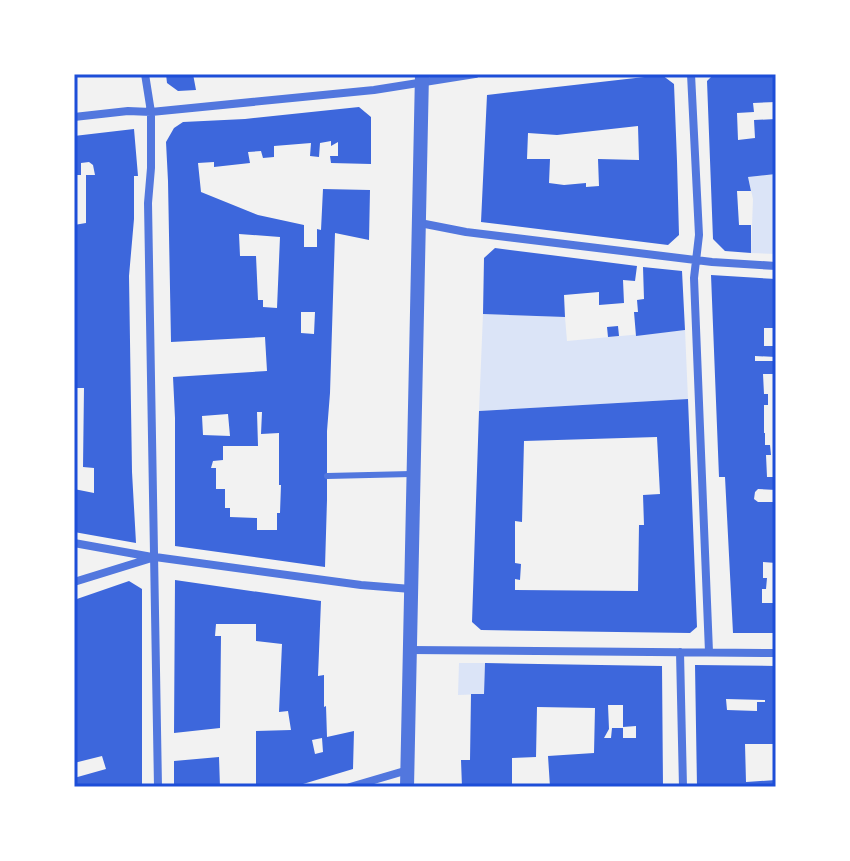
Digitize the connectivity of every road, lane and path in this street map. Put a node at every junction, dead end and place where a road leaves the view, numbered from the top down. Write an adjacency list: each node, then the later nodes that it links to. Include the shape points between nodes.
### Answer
1 (145, 74): 5 (street)
2 (475, 74): 4 (street)
3 (691, 74): 8 (street)
4 (422, 78): 5 (street, via 374,90); 7 (street)
5 (151, 112): 6 (street); 13 (street)
6 (74, 117)
7 (420, 223): 8 (street); 10 (street)
8 (696, 260): 9 (street); 18 (street)
9 (776, 266)
10 (414, 474): 11 (lane); 15 (street)
11 (327, 476)
12 (74, 543): 13 (street)
13 (155, 557): 14 (street); 15 (street); 21 (street)
14 (74, 582)
15 (411, 589): 16 (street)
16 (410, 650): 17 (street); 20 (street)
17 (680, 652): 18 (street); 24 (street)
18 (709, 652): 19 (street)
19 (776, 653)
20 (408, 770): 22 (street); 23 (street)
21 (158, 787)
22 (350, 787)
23 (407, 787)
24 (683, 787)

